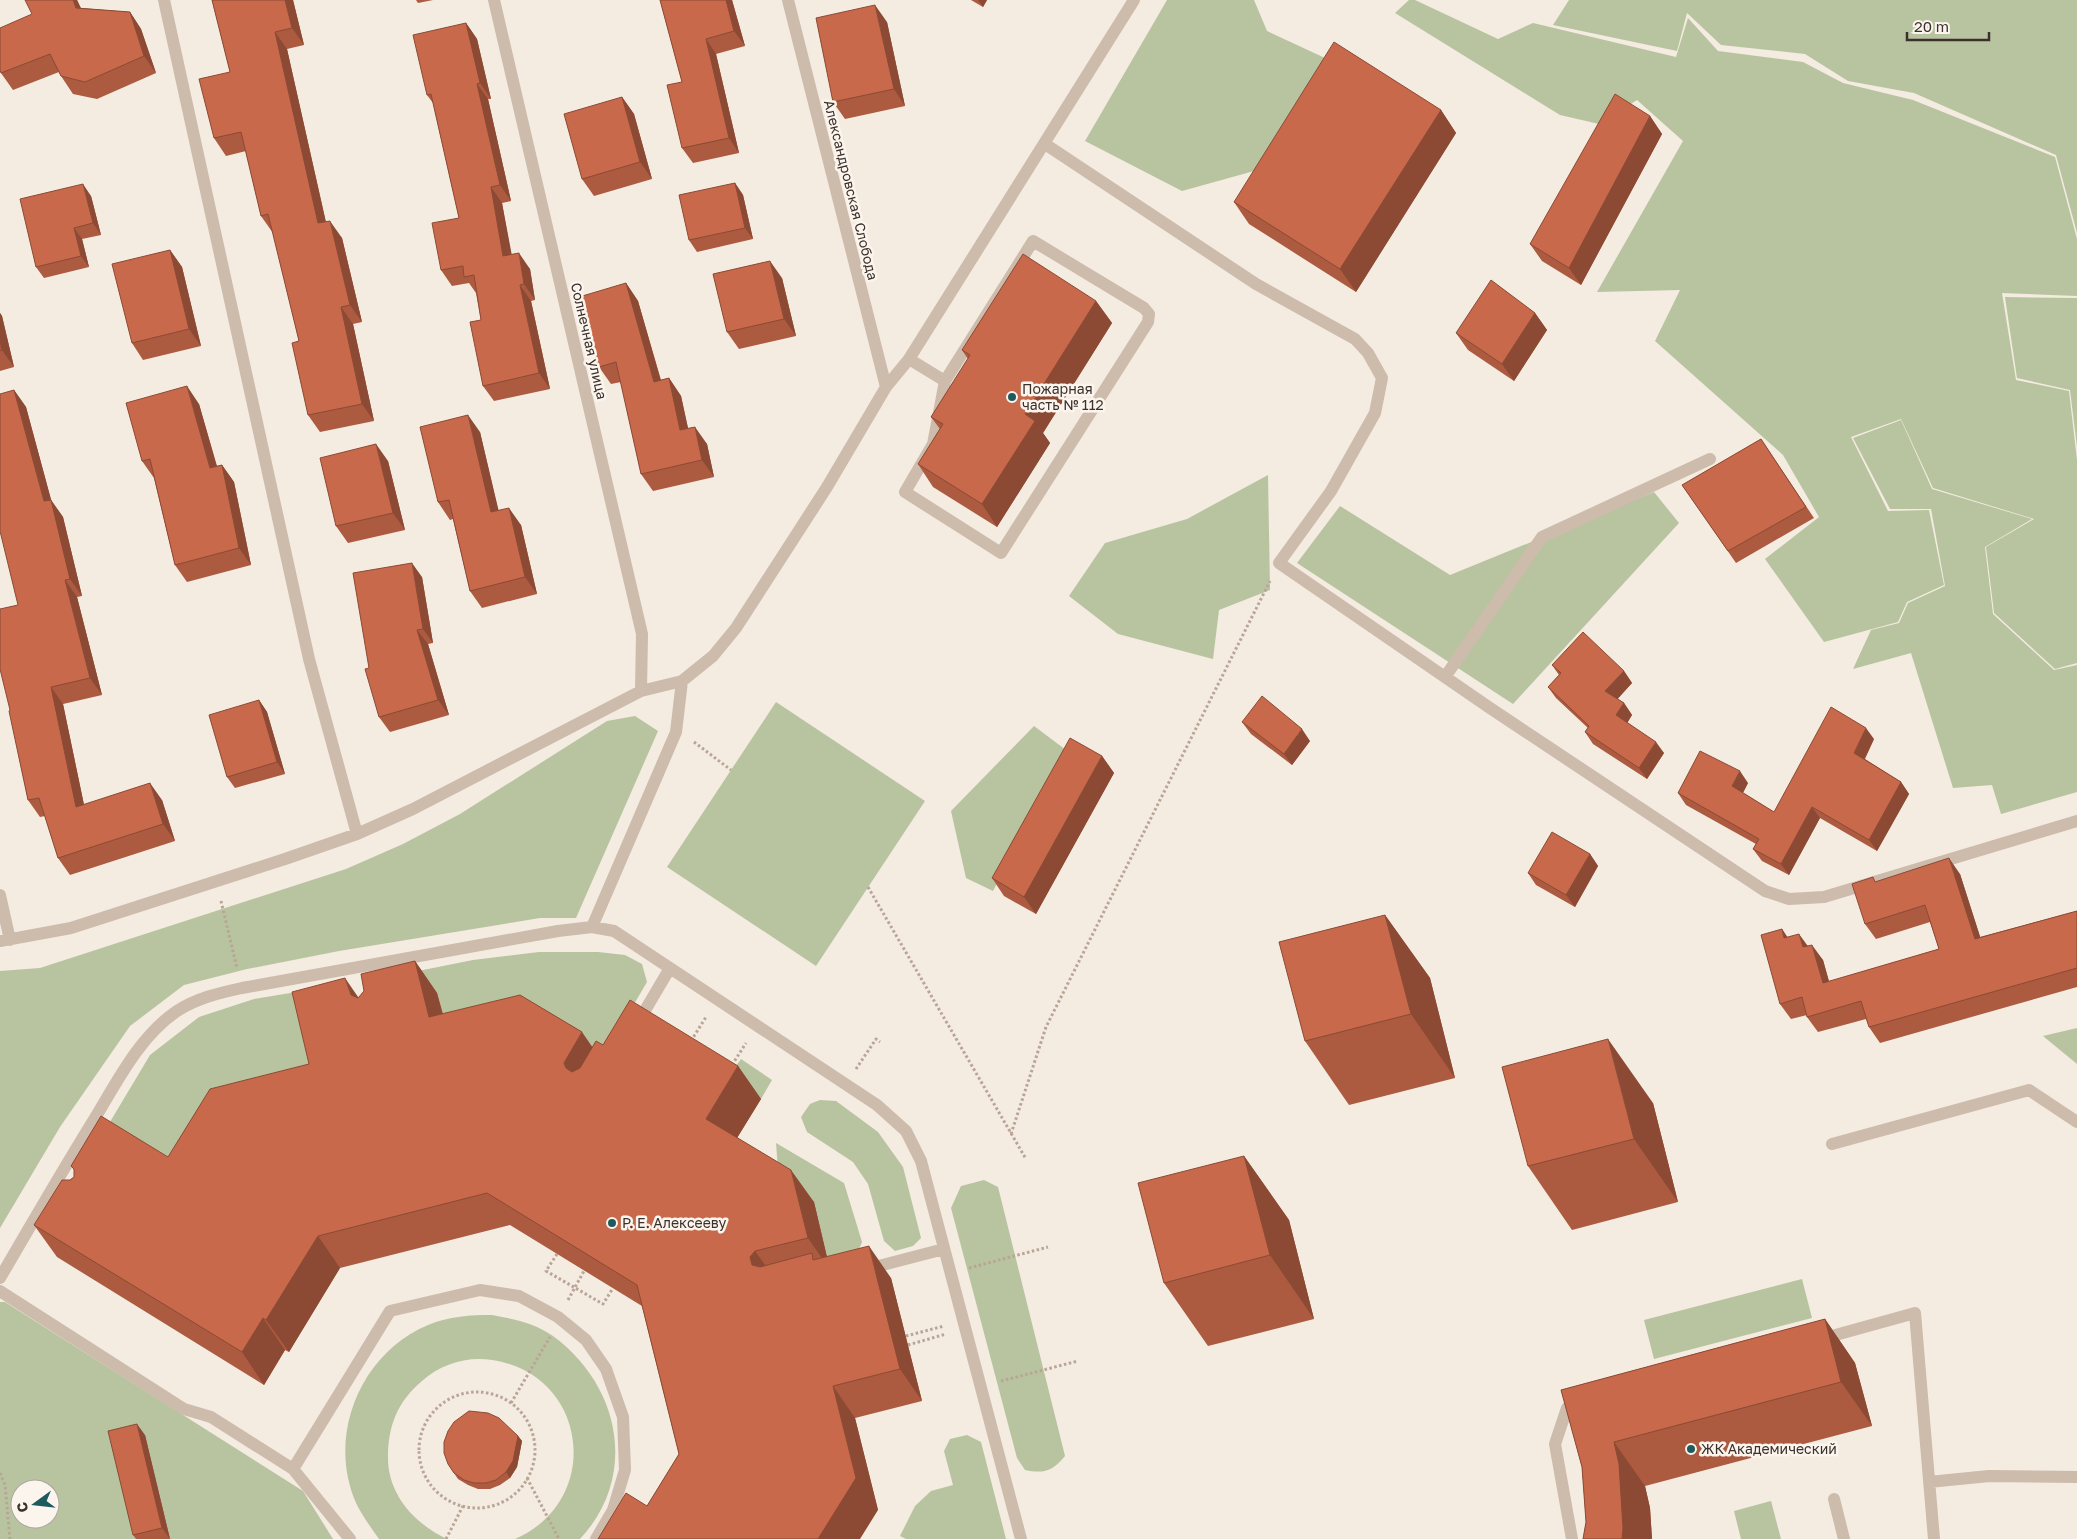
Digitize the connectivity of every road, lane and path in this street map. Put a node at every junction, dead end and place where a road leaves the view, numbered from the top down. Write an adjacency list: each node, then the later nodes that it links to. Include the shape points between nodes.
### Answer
1 (164, 0): 17 (street, via 309,660)
2 (494, 0): 13 (street, Солнечная улица, via 642,634)
3 (788, 0): 8 (street, Александровская Слобода)
4 (1134, 0): 5 (street)
5 (1045, 144): 6 (street); 10 (street, via 1256,284 1354,339 1368,353 1382,378 1376,413 1331,490)
6 (909, 359): 7 (street); 8 (street)
7 (945, 381): 7 (street, via 933,444 905,492 1002,553 1148,322 1148,314 1144,308 1033,241)
8 (886, 387): 12 (street, via 827,488 736,628 713,656)
9 (1710, 460): 11 (street, via 1542,537)
10 (1279, 563): 11 (street); 33 (path, via 1046,1027)
11 (1445, 677): 16 (street, via 1765,891 1789,899 1824,897)
12 (682, 680): 13 (street); 14 (street)
13 (641, 691): 17 (street, via 413,809)
14 (676, 732): 15 (path); 21 (street)
15 (731, 770)
16 (2077, 821)
17 (357, 834): 18 (street)
18 (215, 882): 22 (street, via 72,928); 24 (path)
19 (868, 887): 33 (path)
20 (0, 895): 22 (street)
21 (592, 927): 23 (street, via 614,931); 24 (street, via 558,931 364,971)
22 (5, 941)
23 (670, 968): 25 (street); 27 (street)
24 (242, 988): 36 (street, via 208,995 178,1010 152,1032)
25 (717, 999): 26 (street); 29 (path)
26 (757, 1026): 30 (path); 31 (street)
27 (629, 1038)
28 (880, 1042): 31 (path, via 876,1039)
29 (689, 1044)
30 (729, 1069)
31 (846, 1084): 39 (street, via 877,1105 906,1131 921,1161)
32 (2077, 1122): 34 (street, via 2029,1090)
33 (1010, 1134): 35 (path)
34 (1832, 1144)
35 (1026, 1159)
36 (55, 1184): 37 (street); 44 (street)
37 (68, 1192)
38 (1048, 1247): 43 (path)
39 (944, 1249): 42 (street); 43 (street)
40 (557, 1254): 45 (path, via 546,1271)
41 (584, 1271): 45 (path)
42 (856, 1271)
43 (951, 1272): 49 (street)
44 (0, 1278)
45 (575, 1287): 46 (path, via 603,1304); 48 (path)
46 (613, 1288)
47 (0, 1291): 57 (street, via 184,1409 211,1417)
48 (558, 1317): 56 (path, via 552,1335); 57 (street, via 519,1296 480,1290 390,1311); 68 (street, via 586,1340 606,1369 623,1417 625,1470 613,1510)
49 (964, 1324): 50 (path); 52 (path); 54 (street)
50 (906, 1336)
51 (1812, 1341): 61 (street, via 1915,1313)
52 (908, 1345)
53 (1078, 1361): 54 (path)
54 (981, 1386): 69 (street)
55 (1596, 1400): 70 (street, via 1567,1408 1555,1444)
56 (511, 1403): 60 (path, via 527,1420 533,1434 535,1449); 63 (path, via 491,1393 461,1394 435,1409 426,1422 418,1451 424,1473 436,1492)
57 (293, 1469): 65 (street)
58 (0, 1473): 64 (path, via 5,1485)
59 (2077, 1477): 61 (street, via 1989,1476)
60 (528, 1478): 63 (path, via 507,1500 493,1506); 67 (path)
61 (1929, 1482): 72 (street)
62 (1834, 1499): 71 (street)
63 (463, 1506): 66 (path)
64 (10, 1539)
65 (350, 1539)
66 (446, 1539)
67 (559, 1539)
68 (596, 1539)
69 (1021, 1539)
70 (1572, 1539)
71 (1844, 1539)
72 (1934, 1539)

